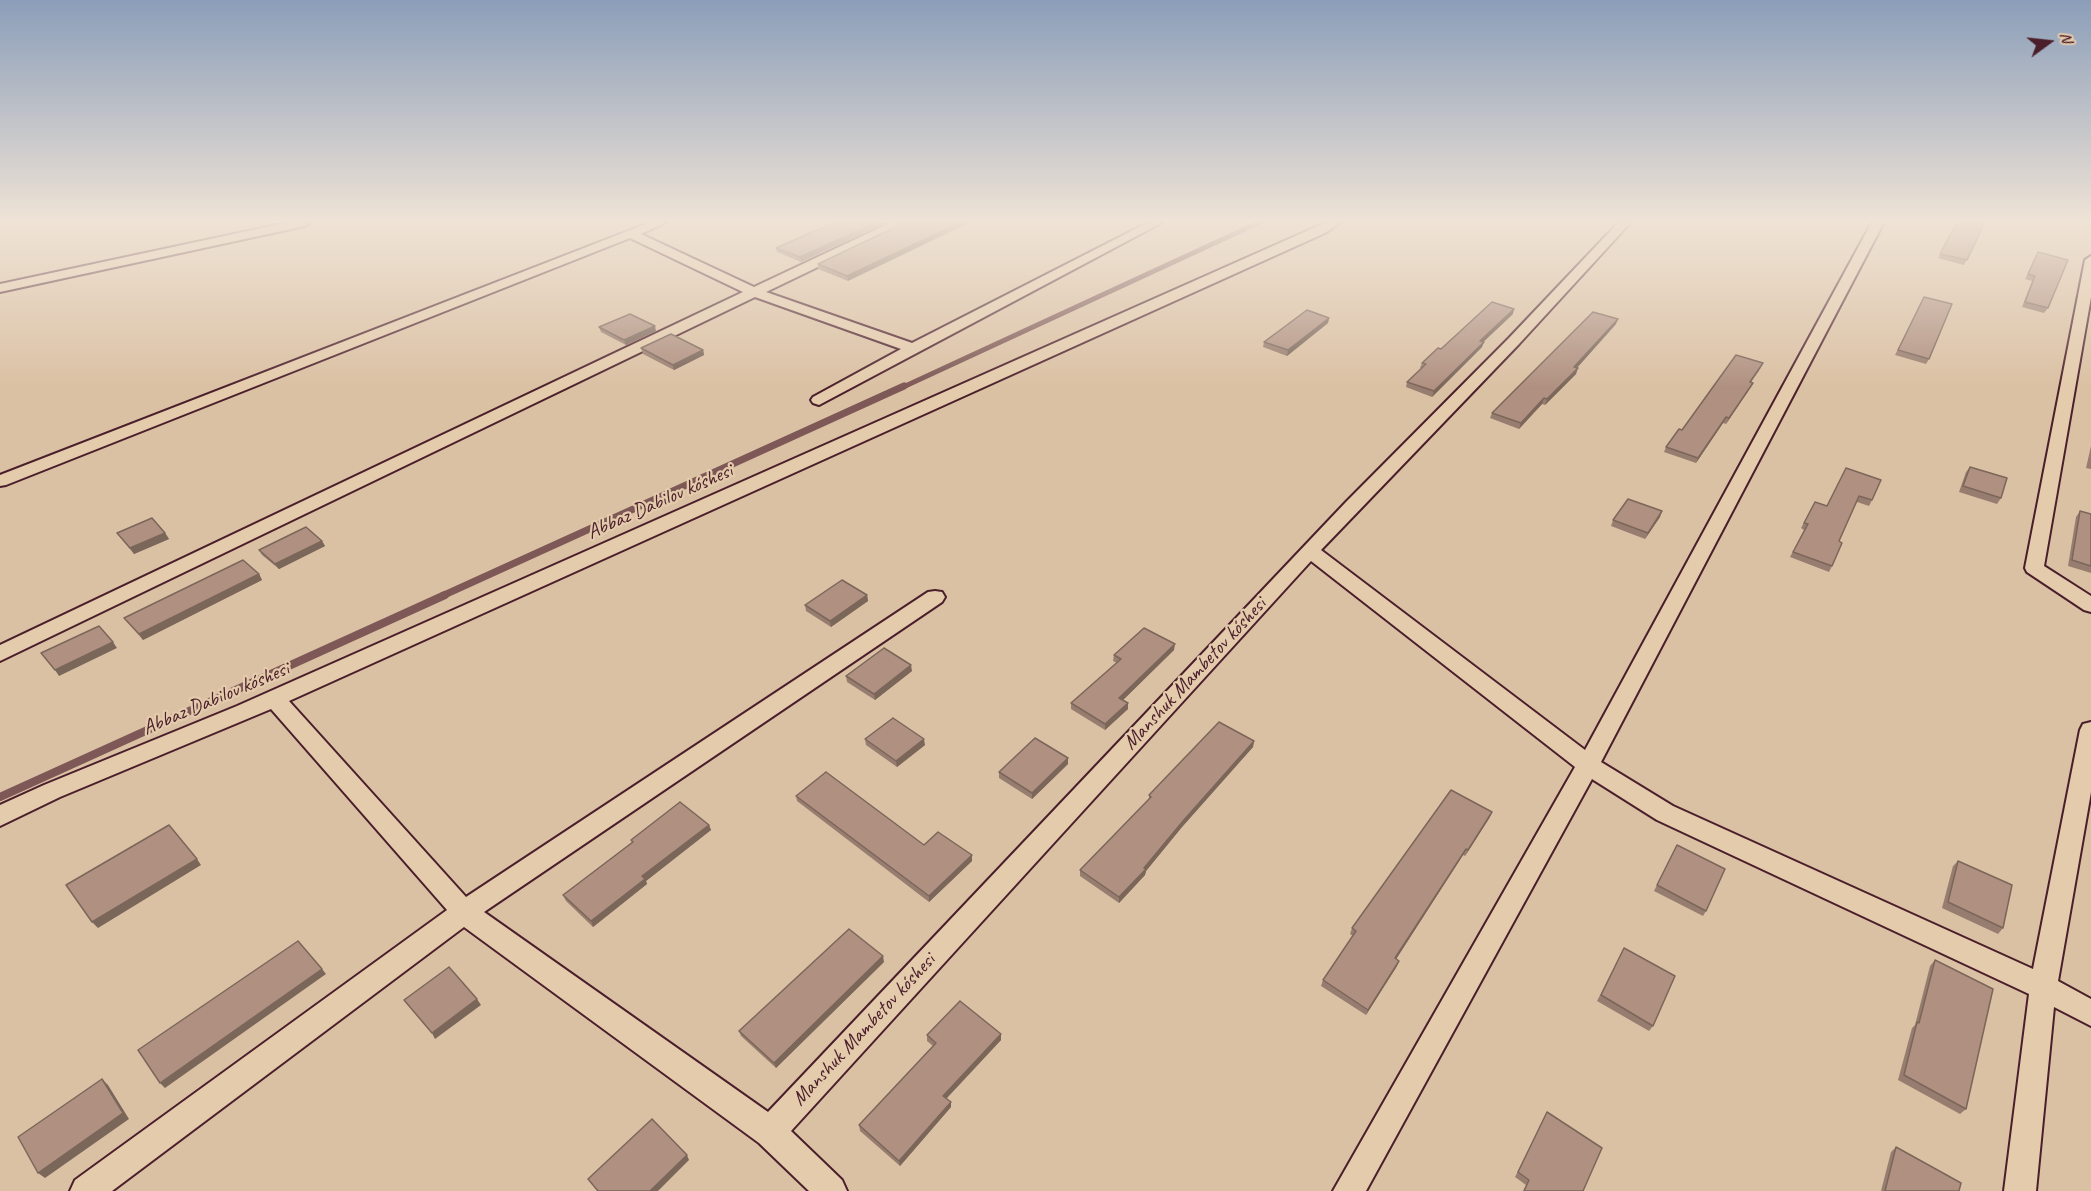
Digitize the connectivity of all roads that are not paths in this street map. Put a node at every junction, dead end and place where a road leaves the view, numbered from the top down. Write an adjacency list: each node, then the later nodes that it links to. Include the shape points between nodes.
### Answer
1 (48, 278): 10 (street)
2 (520, 278): 14 (street)
3 (723, 278): 11 (street)
4 (784, 278): 11 (street)
5 (1049, 278): 12 (street)
6 (1215, 278): 19 (street, Abbaz Dabilov kóshesi)
7 (1573, 278): 15 (street, Manshuk Mambetov kóshesi)
8 (1848, 278): 21 (street)
9 (2088, 278): 17 (street, via 2034,568)
10 (0, 288)
11 (754, 292): 12 (street); 18 (street)
12 (913, 348): 13 (street)
13 (819, 400)
14 (0, 481)
15 (1310, 550): 21 (street); 26 (street, Manshuk Mambetov kóshesi)
16 (935, 597): 23 (street)
17 (2091, 604)
18 (0, 654)
19 (274, 699): 22 (street, Abbaz Dabilov kóshesi); 23 (street)
20 (2091, 730): 24 (street)
21 (1588, 765): 24 (street, via 1665,813); 29 (street)
22 (0, 816)
23 (464, 912): 26 (street); 27 (street)
24 (2043, 987): 25 (street); 30 (street)
25 (2091, 1013)
26 (770, 1132): 28 (street)
27 (86, 1191)
28 (831, 1191)
29 (1349, 1191)
30 (2020, 1191)

